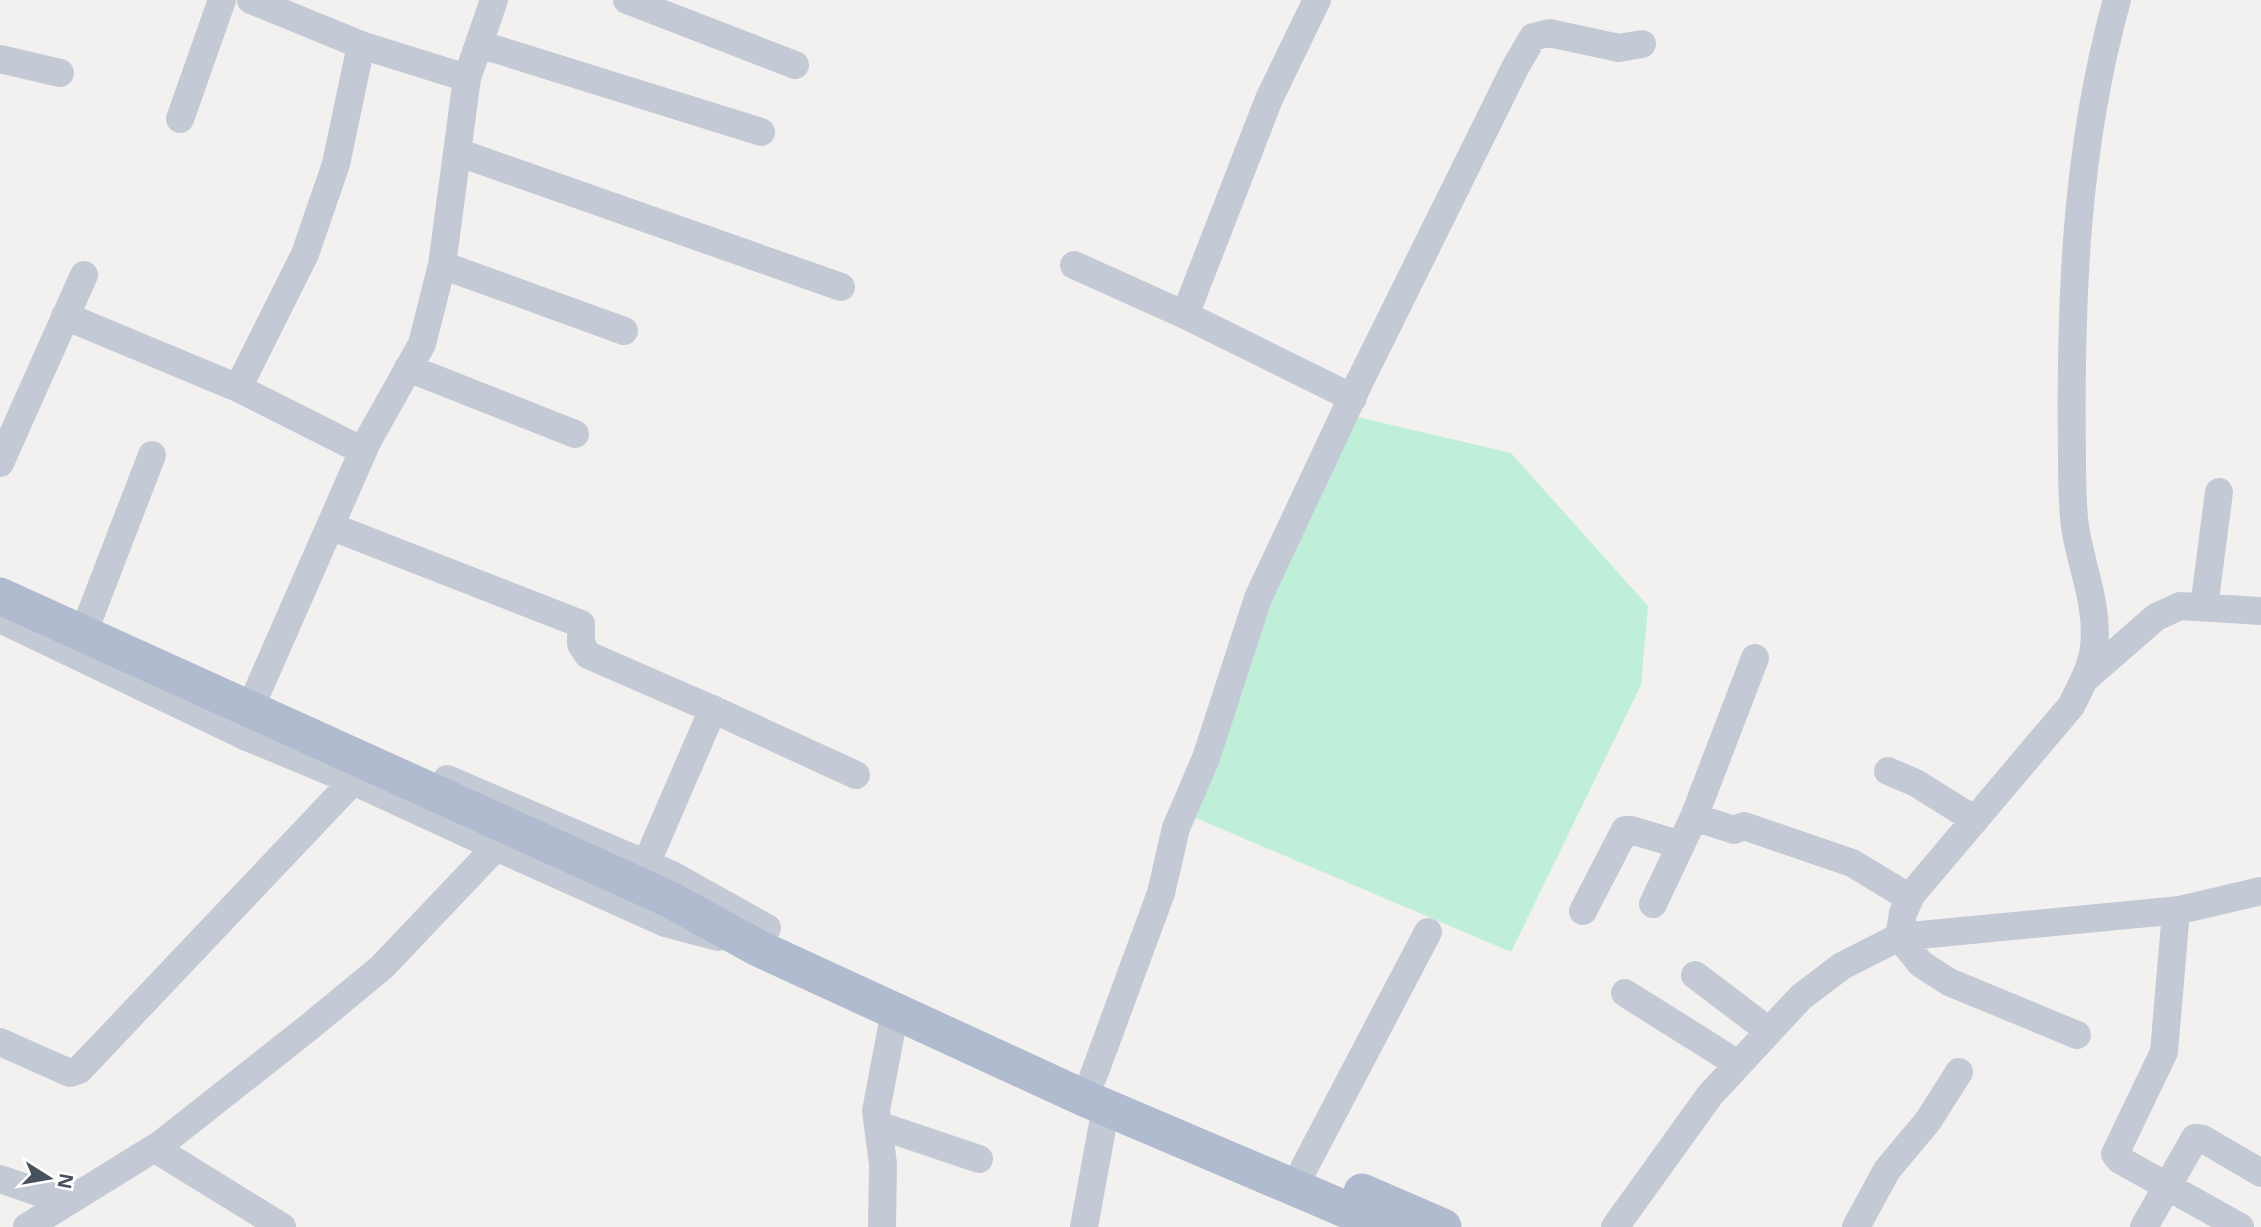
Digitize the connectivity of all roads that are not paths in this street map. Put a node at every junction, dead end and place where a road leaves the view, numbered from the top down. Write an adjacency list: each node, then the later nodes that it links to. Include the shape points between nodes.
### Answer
1 (222, 0): 14 (street)
2 (251, 0): 9 (street)
3 (494, 0): 7 (street)
4 (626, 0): 11 (street)
5 (1317, 0): 22 (street, via 1269,99)
6 (2117, 0): 40 (street, via 2081,180 2074,270 2075,526 2094,612 2094,647)
7 (479, 44): 13 (street); 15 (street)
8 (1642, 44): 26 (street, via 1619,48 1549,33 1533,37)
9 (361, 45): 13 (street); 25 (street, via 336,164 305,254)
10 (0, 59): 12 (street)
11 (795, 65)
12 (60, 73)
13 (467, 78): 16 (street)
14 (180, 119)
15 (761, 132)
16 (457, 152): 17 (street); 20 (street)
17 (442, 265): 23 (street); 24 (street, via 422,344)
18 (1074, 265): 22 (street)
19 (84, 275): 21 (street)
20 (841, 287)
21 (65, 316): 25 (street); 30 (street)
22 (1185, 316): 26 (street)
23 (624, 331)
24 (408, 368): 27 (street); 28 (street)
25 (238, 388): 28 (street)
26 (1353, 398): 67 (street, via 1258,598 1206,758 1176,828 1161,893)
27 (575, 434)
28 (363, 451): 32 (street)
29 (152, 455): 38 (street)
30 (0, 463)
31 (2219, 492): 35 (street)
32 (330, 526): 41 (street); 42 (street, via 581,624 581,644 588,656)
33 (0, 581): 38 (street)
34 (0, 596): 58 (main road)
35 (2204, 607): 36 (street); 40 (street, via 2180,606 2156,617)
36 (2261, 611)
37 (0, 619): 45 (street)
38 (88, 621): 41 (street)
39 (1755, 658): 46 (street)
40 (2085, 679): 47 (street, via 2071,706)
41 (255, 697): 50 (street)
42 (713, 709): 44 (street); 50 (street)
43 (1888, 771): 47 (street)
44 (856, 775)
45 (352, 782): 49 (street); 64 (street, via 79,1070 70,1073)
46 (1694, 817): 48 (street); 52 (street, via 1734,830 1744,826 1852,863)
47 (1975, 820): 52 (street)
48 (1681, 845): 53 (street); 54 (street, via 1625,830)
49 (496, 847): 58 (street, via 665,922); 69 (street, via 382,967)
50 (646, 864): 58 (street, via 672,875)
51 (2261, 891): 55 (street)
52 (1910, 898): 57 (street)
53 (1653, 904)
54 (1583, 911)
55 (2176, 911): 57 (street); 74 (street, via 2164,1052 2115,1154)
56 (1428, 932): 71 (street)
57 (1899, 937): 62 (street, via 1842,966 1801,997); 63 (street, via 1921,964 1949,982)
58 (763, 938): 61 (main road); 67 (main road)
59 (1695, 975): 62 (street)
60 (1625, 992): 65 (street)
61 (895, 1011): 67 (main road); 68 (street, via 876,1111)
62 (1769, 1031): 65 (street)
63 (2077, 1035)
64 (0, 1042)
65 (1738, 1064): 83 (street, via 1710,1095)
66 (1959, 1072): 84 (street, via 1928,1121 1887,1170)
67 (1100, 1092): 71 (main road); 80 (street); 81 (main road)
68 (878, 1125): 70 (street); 79 (street)
69 (154, 1148): 75 (street); 76 (street)
70 (979, 1159)
71 (1304, 1168): 82 (main road)
72 (2261, 1173): 74 (street, via 2195,1138)
73 (0, 1179): 75 (street)
74 (2167, 1186): 85 (street); 86 (street)
75 (67, 1202): 77 (street)
76 (253, 1219): 78 (street)
77 (27, 1227)
78 (282, 1227)
79 (882, 1227)
80 (1084, 1227)
81 (1387, 1227)
82 (1443, 1227)
83 (1615, 1227)
84 (1856, 1227)
85 (2144, 1227)
86 (2240, 1227)

